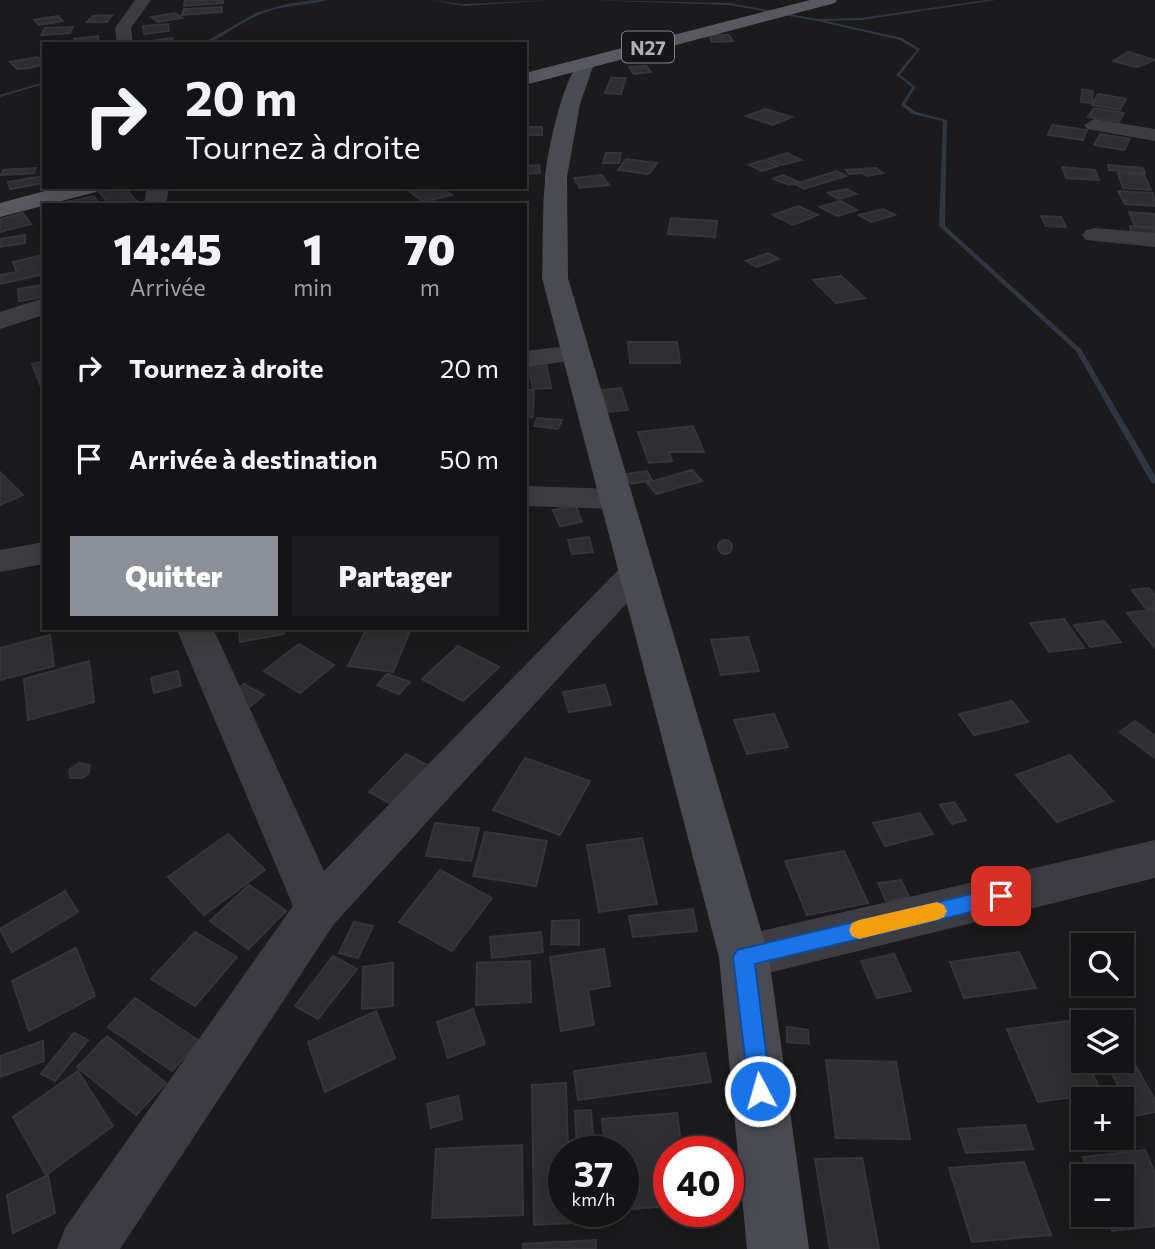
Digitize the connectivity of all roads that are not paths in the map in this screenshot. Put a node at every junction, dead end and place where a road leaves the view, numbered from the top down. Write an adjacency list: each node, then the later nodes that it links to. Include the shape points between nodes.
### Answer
1 (143, 0): 3 (street, via 124,28)
2 (829, 0): 4 (main road, N27)
3 (125, 42)
4 (585, 64): 5 (main road, N27); 14 (street, via 570,104 556,177 555,278)
5 (527, 78)
6 (1094, 125): 7 (street)
7 (1155, 135)
8 (80, 189): 9 (main road)
9 (0, 210)
10 (1094, 235): 11 (street)
11 (1155, 240)
12 (42, 307): 13 (street)
13 (0, 321)
14 (575, 353): 15 (street); 17 (street)
15 (527, 359)
16 (527, 496): 17 (street)
17 (615, 499): 20 (street)
18 (42, 553): 19 (street)
19 (0, 561)
20 (635, 573): 23 (street); 24 (street)
21 (195, 630): 23 (street)
22 (1155, 859): 24 (street)
23 (318, 909): 25 (street)
24 (744, 957): 26 (street)
25 (86, 1249)
26 (778, 1249)

